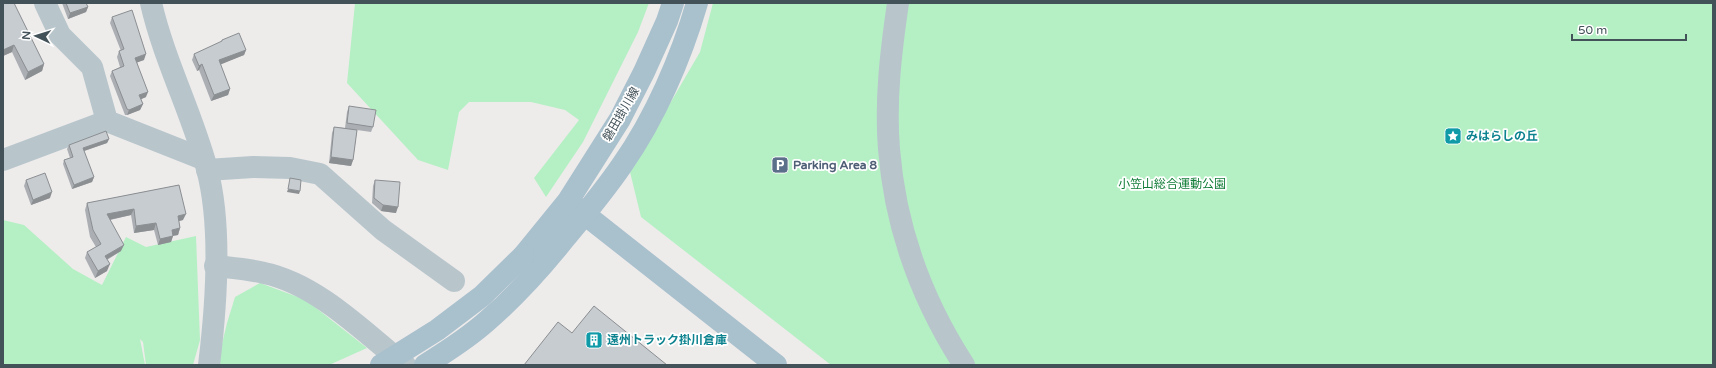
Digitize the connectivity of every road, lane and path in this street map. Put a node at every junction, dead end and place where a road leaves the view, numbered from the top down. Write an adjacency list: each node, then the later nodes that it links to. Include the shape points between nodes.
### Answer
1 (45, 3): 6 (street, via 60,35 92,67)
2 (151, 3): 8 (street)
3 (673, 3): 9 (main road, 磐田掛川線, via 644,72 620,119)
4 (697, 3): 10 (main road, via 671,74 649,120 623,164)
5 (898, 3): 18 (street, via 888,86 889,148 894,188 904,235 915,266 941,324)
6 (107, 121): 7 (street); 8 (street)
7 (3, 160)
8 (205, 164): 11 (street, via 214,213); 12 (street, via 290,168 320,174 383,230)
9 (568, 201): 10 (main road); 14 (main road, 磐田掛川線, bridge, via 524,255 482,296 437,330)
10 (585, 214): 16 (main road, via 538,271 487,321); 17 (main road)
11 (215, 266): 13 (street); 15 (street, via 266,273 298,285 326,302)
12 (454, 281)
13 (209, 365)
14 (382, 365)
15 (405, 365)
16 (425, 365)
17 (776, 365)
18 (964, 365)

